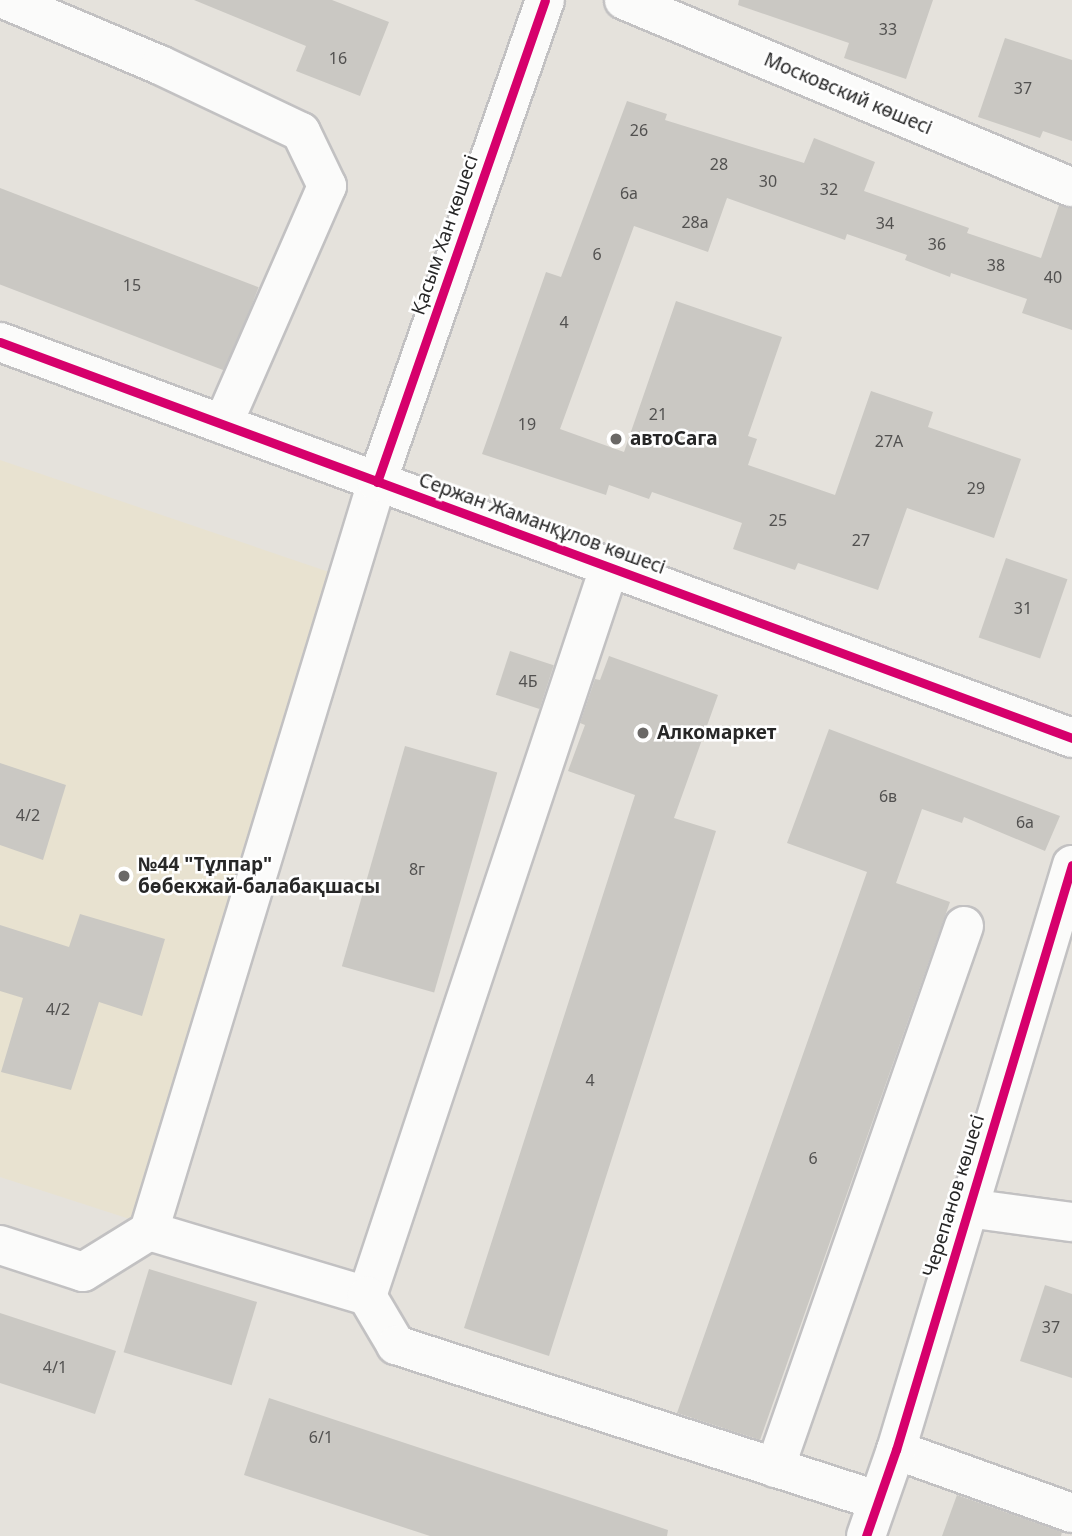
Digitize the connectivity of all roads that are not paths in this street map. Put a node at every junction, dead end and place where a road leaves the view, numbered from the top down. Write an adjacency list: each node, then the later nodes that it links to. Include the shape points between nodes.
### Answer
1 (6, 0): 6 (street, via 160,65 301,132 327,186)
2 (545, 0): 7 (street, Қасым Хан көшесі)
3 (624, 0): 4 (street, Московский көшесі)
4 (1072, 187)
5 (0, 342): 6 (street, Сержан Жаманқұлов көшесі)
6 (223, 424): 7 (street, Сержан Жаманқұлов көшесі)
7 (377, 482): 8 (street, Сержан Жаманқұлов көшесі); 14 (street, Қасым Хан көшесі)
8 (609, 568): 9 (street, Сержан Жаманқұлов көшесі); 16 (street)
9 (1072, 738)
10 (1072, 865): 12 (street, Черепанов көшесі)
11 (964, 926): 18 (street)
12 (968, 1208): 13 (street); 17 (street, Черепанов көшесі)
13 (1072, 1222)
14 (149, 1231): 15 (street, via 83,1272); 16 (street)
15 (0, 1245)
16 (367, 1296): 18 (street, via 396,1345)
17 (896, 1450): 19 (street, Черепанов көшесі); 20 (street)
18 (775, 1468): 19 (street)
19 (876, 1500): 21 (street, Черепанов көшесі)
20 (1072, 1513)
21 (866, 1536)

